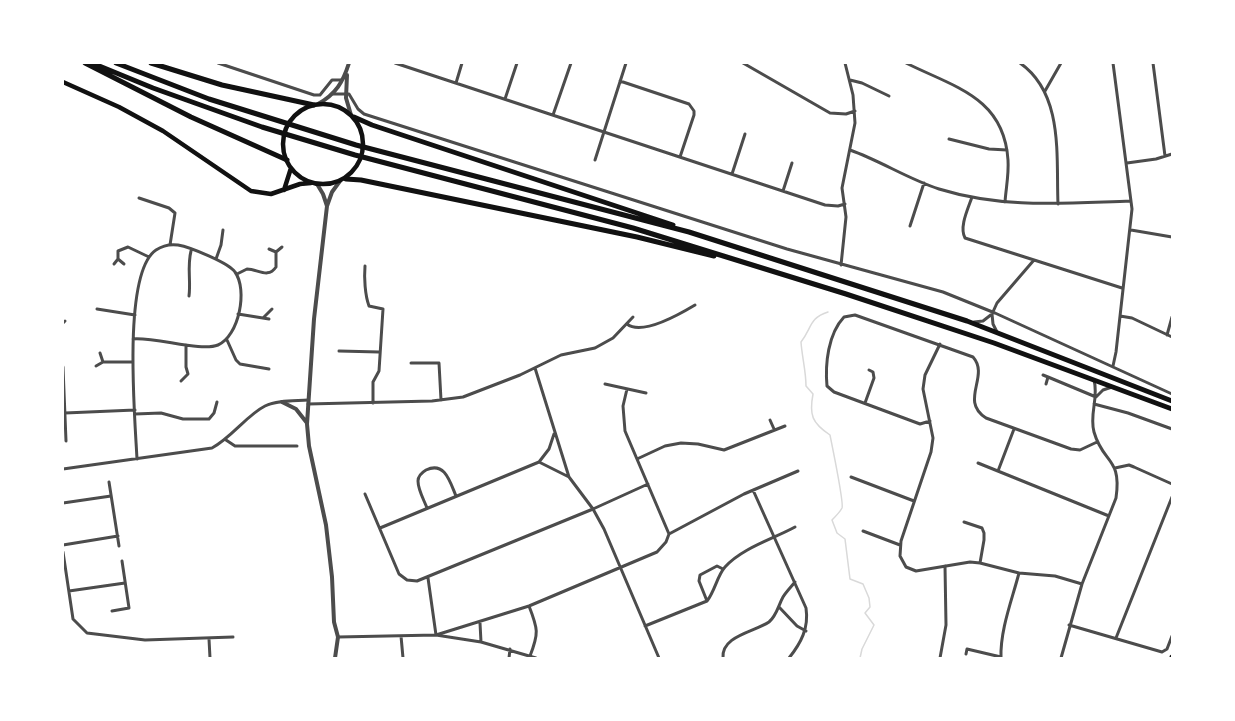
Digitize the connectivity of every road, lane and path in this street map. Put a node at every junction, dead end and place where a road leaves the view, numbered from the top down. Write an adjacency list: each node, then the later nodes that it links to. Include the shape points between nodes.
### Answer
1 (86, 63): 42 (highway)
2 (92, 63): 79 (highway, via 283,133 633,228)
3 (116, 63): 63 (highway, via 209,99 356,145)
4 (151, 63): 30 (highway, via 222,85)
5 (218, 63): 21 (street, via 314,95 320,95 332,80)
6 (395, 63): 19 (street)
7 (462, 63): 24 (street)
8 (518, 63): 29 (street)
9 (571, 63): 32 (street)
10 (626, 63): 22 (street)
11 (743, 63): 31 (street, via 830,112)
12 (845, 63): 20 (street)
13 (906, 63): 38 (street, via 981,101 995,116)
14 (1020, 63): 25 (street)
15 (1061, 63): 25 (street)
16 (1113, 63): 44 (street)
17 (1153, 63): 40 (street)
18 (349, 64): 21 (street)
19 (407, 65): 24 (street)
20 (850, 80): 28 (street); 31 (street)
21 (344, 81): 26 (street); 27 (street)
22 (620, 81): 34 (street); 41 (street, via 692,108 694,115)
23 (63, 82): 51 (main road, via 163,131 251,191 272,194)
24 (456, 83): 29 (street)
25 (1045, 91): 58 (street, via 1054,122)
26 (346, 93): 27 (street); 33 (street); 76 (street, via 364,114)
27 (333, 94): 30 (street)
28 (889, 96)
29 (505, 99): 32 (street)
30 (316, 104): 33 (main road, via 339,107); 42 (main road, via 294,116 285,127 283,144)
31 (855, 111): 37 (street)
32 (554, 115): 34 (street)
33 (353, 116): 48 (main road, via 363,137 362,150 356,168); 63 (highway)
34 (604, 132): 41 (street); 43 (street)
35 (745, 134): 47 (street)
36 (949, 139): 38 (street)
37 (850, 150): 49 (street); 57 (street, via 842,188)
38 (1007, 150): 56 (street)
39 (1172, 154): 40 (street)
40 (1165, 156): 44 (street)
41 (680, 157): 47 (street)
42 (287, 160): 46 (main road)
43 (595, 160)
44 (1126, 162): 55 (street)
45 (792, 163): 52 (street)
46 (291, 168): 50 (main road); 51 (main road)
47 (732, 174): 52 (street)
48 (343, 180): 50 (main road); 59 (street, via 332,192); 79 (highway, via 361,180 637,237)
49 (924, 183): 53 (street); 60 (street)
50 (314, 184): 51 (main road); 59 (street)
51 (284, 190)
52 (783, 191): 57 (street, via 832,206)
53 (972, 197): 56 (street); 73 (street, via 962,235)
54 (139, 198): 65 (street, via 175,213)
55 (1131, 201): 58 (street); 62 (street)
56 (1005, 203): 58 (street)
57 (844, 204): 76 (street)
58 (1058, 204)
59 (327, 207): 129 (street)
60 (910, 226)
61 (223, 230): 71 (street)
62 (1131, 230): 64 (street); 80 (street)
63 (689, 232): 93 (highway)
64 (1172, 237)
65 (170, 245): 68 (street); 70 (street)
66 (282, 247): 69 (street)
67 (269, 249): 69 (street)
68 (191, 250): 71 (street); 81 (street)
69 (276, 252): 78 (street, via 276,267 271,273 247,269)
70 (149, 257): 72 (street, via 128,247 118,251); 87 (street, via 142,271)
71 (216, 259): 78 (street)
72 (118, 260): 74 (street); 75 (street)
73 (1034, 260): 80 (street); 85 (street)
74 (114, 264)
75 (124, 264)
76 (841, 265): 85 (street, via 943,292)
77 (365, 266): 103 (street, via 369,306 383,309)
78 (237, 275): 86 (street, via 241,291)
79 (785, 275): 116 (highway)
80 (1123, 288): 88 (street)
81 (189, 296)
82 (695, 305): 94 (street, via 677,316 640,328)
83 (97, 309): 87 (street)
84 (272, 309): 91 (street)
85 (992, 313): 93 (street, via 983,321); 95 (street); 109 (street)
86 (238, 314): 91 (street); 99 (street)
87 (135, 315): 98 (street)
88 (1120, 316): 96 (street); 109 (street)
89 (633, 317): 94 (street)
90 (1172, 317): 96 (street)
91 (263, 318): 92 (street)
92 (269, 319)
93 (967, 321): 95 (highway)
94 (627, 324): 111 (street, via 595,348 561,356)
95 (998, 333): 126 (highway)
96 (1167, 335): 97 (street)
97 (1172, 337)
98 (133, 339): 101 (street); 106 (street)
99 (227, 340): 101 (street, via 213,346); 112 (street, via 240,364)
100 (940, 344): 131 (street, via 855,315 844,317 827,358 827,386); 137 (street, via 923,381); 140 (street, via 976,361 977,412)
101 (186, 345): 117 (street, via 188,374)
102 (339, 351): 103 (street)
103 (380, 352): 130 (street)
104 (100, 353): 105 (street)
105 (103, 362): 106 (street); 108 (street)
106 (133, 362): 134 (street)
107 (411, 363): 125 (street, via 439,363)
108 (96, 366)
109 (1113, 366): 123 (street)
110 (63, 367): 135 (street)
111 (535, 368): 125 (street, via 463,397); 143 (street)
112 (269, 369)
113 (869, 370): 131 (street, via 874,378)
114 (1043, 375): 115 (street)
115 (1048, 378): 119 (street); 124 (street)
116 (1094, 379): 120 (highway); 124 (street)
117 (182, 381)
118 (605, 384): 121 (street)
119 (1046, 384)
120 (1115, 387): 124 (street); 133 (highway)
121 (627, 389): 122 (street); 149 (street, via 623,406 625,431)
122 (646, 393)
123 (1172, 394)
124 (1096, 397): 132 (street)
125 (441, 400): 130 (street)
126 (1172, 401)
127 (217, 402): 134 (street, via 209,419)
128 (282, 402): 129 (street); 138 (street, via 296,409); 144 (street, via 265,406)
129 (308, 402): 130 (street); 138 (street)
130 (373, 403)
131 (865, 404): 137 (street, via 920,424)
132 (1094, 404): 141 (street); 146 (street, via 1092,423)
133 (1172, 409)
134 (135, 412): 135 (street); 148 (street)
135 (65, 413): 145 (street)
136 (770, 420): 142 (street)
137 (930, 422): 166 (street, via 931,452)
138 (307, 424): 205 (street, via 326,525)
139 (785, 426): 142 (street)
140 (1014, 429): 146 (street, via 1071,449 1080,450); 155 (street)
141 (1172, 429)
142 (774, 430): 149 (street, via 724,450 681,443)
143 (555, 433): 150 (street); 156 (street)
144 (226, 440): 147 (street, via 235,447); 148 (street, via 212,448)
145 (66, 441)
146 (1097, 442): 152 (street)
147 (297, 446)
148 (137, 459): 153 (street)
149 (637, 459): 159 (street)
150 (539, 462): 156 (street); 164 (street)
151 (978, 464): 155 (street)
152 (1115, 468): 160 (street, via 1134,466); 170 (street, via 1117,491)
153 (63, 469)
154 (798, 471): 161 (street)
155 (998, 471): 170 (street)
156 (570, 477): 169 (street)
157 (851, 477): 166 (street)
158 (109, 482): 163 (street)
159 (648, 484): 169 (street); 175 (street)
160 (1172, 484)
161 (753, 490): 175 (street); 177 (street)
162 (365, 494): 173 (street)
163 (111, 496): 167 (street); 176 (street)
164 (456, 496): 168 (street); 168 (street, via 441,469 423,471 418,484)
165 (1172, 497): 206 (street)
166 (914, 501): 179 (street)
167 (63, 503)
168 (427, 508): 173 (street)
169 (593, 509): 185 (street); 188 (street)
170 (1109, 516): 191 (street)
171 (964, 522): 183 (street, via 982,528 984,533)
172 (795, 527): 177 (street)
173 (380, 528): 188 (street, via 399,574 417,582)
174 (863, 531): 179 (street)
175 (669, 534): 185 (street, via 657,552)
176 (118, 536): 178 (street); 180 (street)
177 (774, 538): 186 (street); 189 (street)
178 (63, 544)
179 (901, 545): 184 (street, via 900,556 906,567 916,571)
180 (119, 546)
181 (63, 552): 192 (street)
182 (122, 561): 190 (street)
183 (980, 563): 184 (street); 187 (street)
184 (945, 566): 220 (street, via 946,625)
185 (620, 567): 194 (street); 199 (street)
186 (723, 568): 193 (street); 193 (street, via 717,566 700,575)
187 (1019, 573): 191 (street, via 1055,576); 221 (street)
188 (428, 578): 201 (street)
189 (795, 582): 195 (street); 200 (street, via 806,608)
190 (125, 583): 192 (street); 196 (street, via 129,608)
191 (1082, 584): 198 (street)
192 (69, 591): 207 (street, via 73,619 87,633 145,640)
193 (707, 601): 199 (street)
194 (529, 606): 197 (street); 211 (street, via 538,627)
195 (778, 607): 200 (street); 218 (street, via 768,622 727,644)
196 (112, 611)
197 (480, 623): 201 (street); 208 (street)
198 (1069, 625): 206 (street); 222 (street)
199 (645, 626): 217 (street)
200 (806, 631): 219 (street)
201 (436, 635): 202 (street); 208 (street)
202 (401, 636): 205 (street); 214 (street)
203 (1172, 636): 206 (street, via 1162,652)
204 (232, 637): 207 (street)
205 (338, 637): 213 (street)
206 (1116, 638)
207 (209, 639): 212 (street)
208 (481, 642): 209 (street)
209 (510, 649): 211 (street); 215 (street)
210 (966, 654): 221 (street, via 967,649)
211 (530, 656): 216 (street)
212 (210, 658)
213 (335, 658)
214 (403, 658)
215 (509, 658)
216 (536, 658)
217 (659, 658)
218 (723, 658)
219 (789, 658)
220 (940, 658)
221 (1001, 658)
222 (1060, 658)

